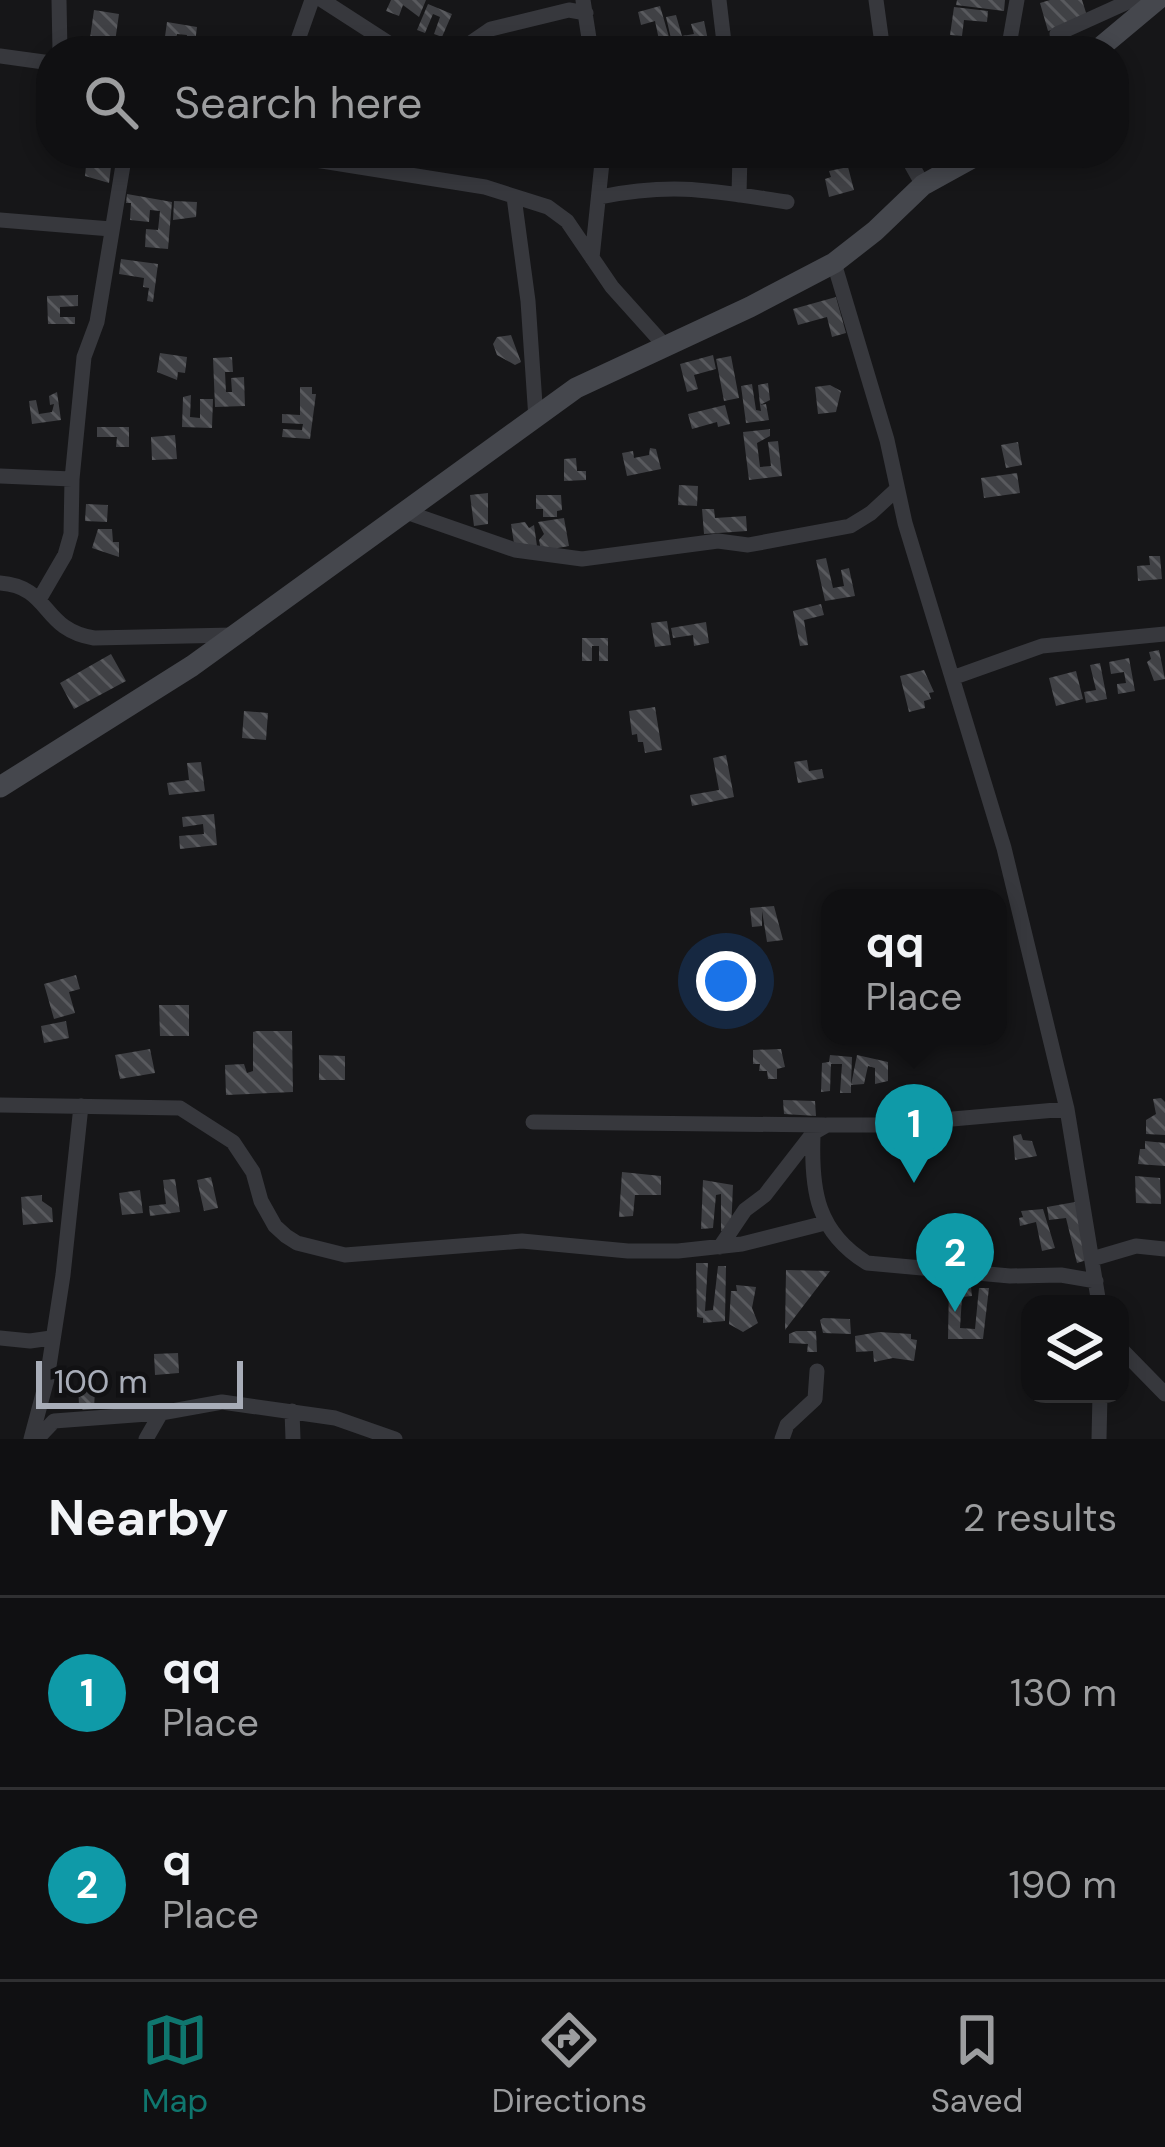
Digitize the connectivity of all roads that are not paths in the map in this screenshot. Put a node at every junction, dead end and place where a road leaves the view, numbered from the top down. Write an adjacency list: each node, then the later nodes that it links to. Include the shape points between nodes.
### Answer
1 (59, 0): 10 (street)
2 (312, 0): 11 (street)
3 (322, 0): 12 (street)
4 (718, 0): 15 (street)
5 (876, 0): 16 (street)
6 (1018, 0): 17 (street)
7 (1154, 3): 9 (street, via 1130,1); 18 (street)
8 (585, 6): 13 (street); 14 (street)
9 (1057, 34)
10 (60, 36)
11 (299, 36)
12 (378, 36)
13 (481, 36)
14 (589, 36)
15 (723, 36)
16 (882, 36)
17 (1011, 36)
18 (1114, 36)
19 (0, 56): 20 (street)
20 (36, 61)
21 (122, 168): 33 (street)
22 (366, 168): 29 (street)
23 (602, 168): 30 (street)
24 (740, 168): 28 (street)
25 (913, 168): 27 (street)
26 (954, 168): 27 (street)
27 (923, 185): 35 (street)
28 (739, 195): 30 (street, via 669,187); 31 (street)
29 (514, 196): 34 (street, via 556,211); 37 (street)
30 (599, 197): 34 (street)
31 (787, 202)
32 (0, 220): 33 (street)
33 (111, 229): 39 (street, via 84,357)
34 (592, 258): 36 (street)
35 (834, 263): 36 (street); 40 (street)
36 (665, 346): 37 (street, via 576,388)
37 (536, 419): 41 (street)
38 (0, 476): 39 (street)
39 (72, 478): 43 (street, via 71,534)
40 (897, 490): 41 (street, via 850,526 748,545 718,541 582,559 515,550); 46 (street)
41 (403, 511): 45 (street)
42 (0, 583): 43 (street)
43 (40, 598): 45 (street, via 71,634)
44 (1165, 634): 46 (street, via 1042,646)
45 (234, 635): 47 (street)
46 (955, 677): 50 (street)
47 (0, 787)
48 (0, 1105): 49 (street)
49 (81, 1106): 54 (street, via 193,1113 244,1157 275,1226 297,1243 345,1255 522,1241 628,1251); 59 (street)
50 (1067, 1109): 52 (street); 56 (street)
51 (533, 1121): 52 (street)
52 (820, 1129): 53 (street, via 814,1180); 54 (street)
53 (825, 1223): 54 (street); 57 (street, via 852,1254 880,1267)
54 (720, 1247)
55 (1165, 1249): 56 (street, via 1136,1246)
56 (1093, 1259): 57 (street)
57 (1096, 1281): 58 (street)
58 (1098, 1295)
59 (51, 1337): 60 (street); 67 (street)
60 (0, 1338)
61 (1129, 1357): 63 (street)
62 (817, 1371): 71 (street, via 815,1399)
63 (1165, 1394)
64 (1100, 1403): 72 (street)
65 (292, 1411): 66 (street, via 222,1402); 69 (street); 70 (street)
66 (161, 1413): 67 (street, via 54,1421); 68 (street)
67 (34, 1439)
68 (146, 1439)
69 (293, 1439)
70 (395, 1439)
71 (782, 1439)
72 (1099, 1439)

